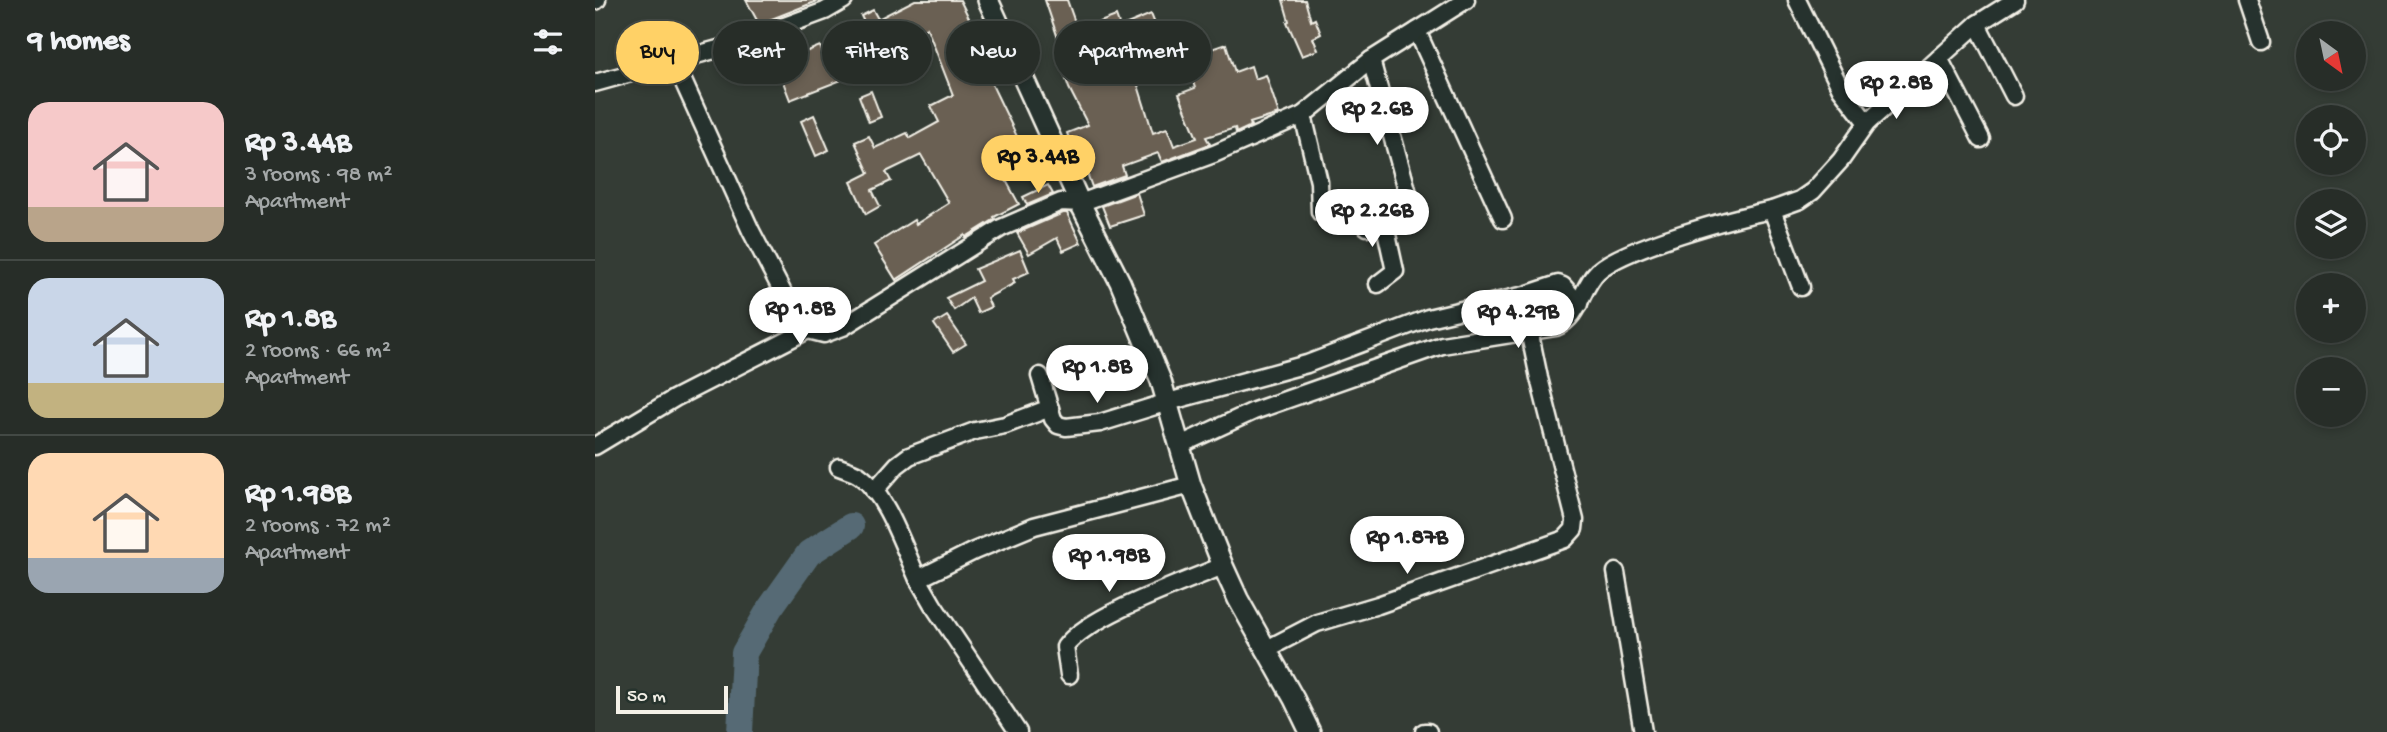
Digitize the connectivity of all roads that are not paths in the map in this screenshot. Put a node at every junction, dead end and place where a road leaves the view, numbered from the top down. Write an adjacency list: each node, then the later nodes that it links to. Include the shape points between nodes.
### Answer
1 (844, 0): 11 (street, via 825,11)
2 (988, 0): 21 (street)
3 (1466, 0): 7 (street)
4 (1797, 0): 19 (street, via 1829,68)
5 (2015, 0): 8 (street)
6 (2247, 0): 10 (street)
7 (1440, 7): 9 (street)
8 (1977, 24): 12 (street); 17 (street)
9 (1417, 31): 13 (street); 24 (street)
10 (2262, 42)
11 (699, 54)
12 (1939, 58): 19 (street); 20 (street)
13 (1371, 60): 18 (street); 25 (street, via 1411,204 1407,212)
14 (616, 77): 15 (street)
15 (595, 83)
16 (684, 84): 31 (street, via 751,231 792,310)
17 (2014, 96)
18 (1303, 115): 21 (street, via 1214,154); 23 (street, via 1319,182)
19 (1861, 116): 22 (street, via 1842,160 1813,191)
20 (1982, 138)
21 (1080, 203): 31 (street, via 1061,202 1001,228 843,327 824,334); 37 (street, via 1121,282)
22 (1772, 210): 28 (street); 29 (street, via 1737,217 1635,252 1601,269)
23 (1320, 212)
24 (1503, 219)
25 (1384, 221): 26 (street); 27 (street, via 1395,271)
26 (1367, 228)
27 (1378, 284)
28 (1801, 287)
29 (1571, 296): 30 (street, via 1557,284); 33 (street, via 1564,323)
30 (1493, 306): 32 (street); 34 (street)
31 (808, 330): 40 (street, via 675,398)
32 (1498, 330): 33 (street); 34 (street)
33 (1529, 330): 47 (street, via 1575,520 1572,534 1421,591 1317,623)
34 (1435, 331): 36 (street); 36 (street, via 1365,344)
35 (1040, 376): 38 (street)
36 (1298, 381): 37 (street); 39 (street, via 1254,411)
37 (1168, 402): 38 (street, via 1100,423 1066,427 1058,425); 39 (street)
38 (1050, 408): 43 (street, via 903,460)
39 (1177, 435): 42 (street)
40 (595, 446)
41 (839, 467): 43 (street, via 860,475)
42 (1191, 485): 44 (street); 46 (street, via 1034,526)
43 (874, 491): 46 (street)
44 (1223, 566): 47 (street); 48 (street, via 1117,611 1070,639 1065,647)
45 (1616, 572): 51 (street)
46 (918, 579): 49 (street)
47 (1265, 650): 50 (street)
48 (1069, 675)
49 (1018, 732)
50 (1310, 732)
51 (1643, 732)

